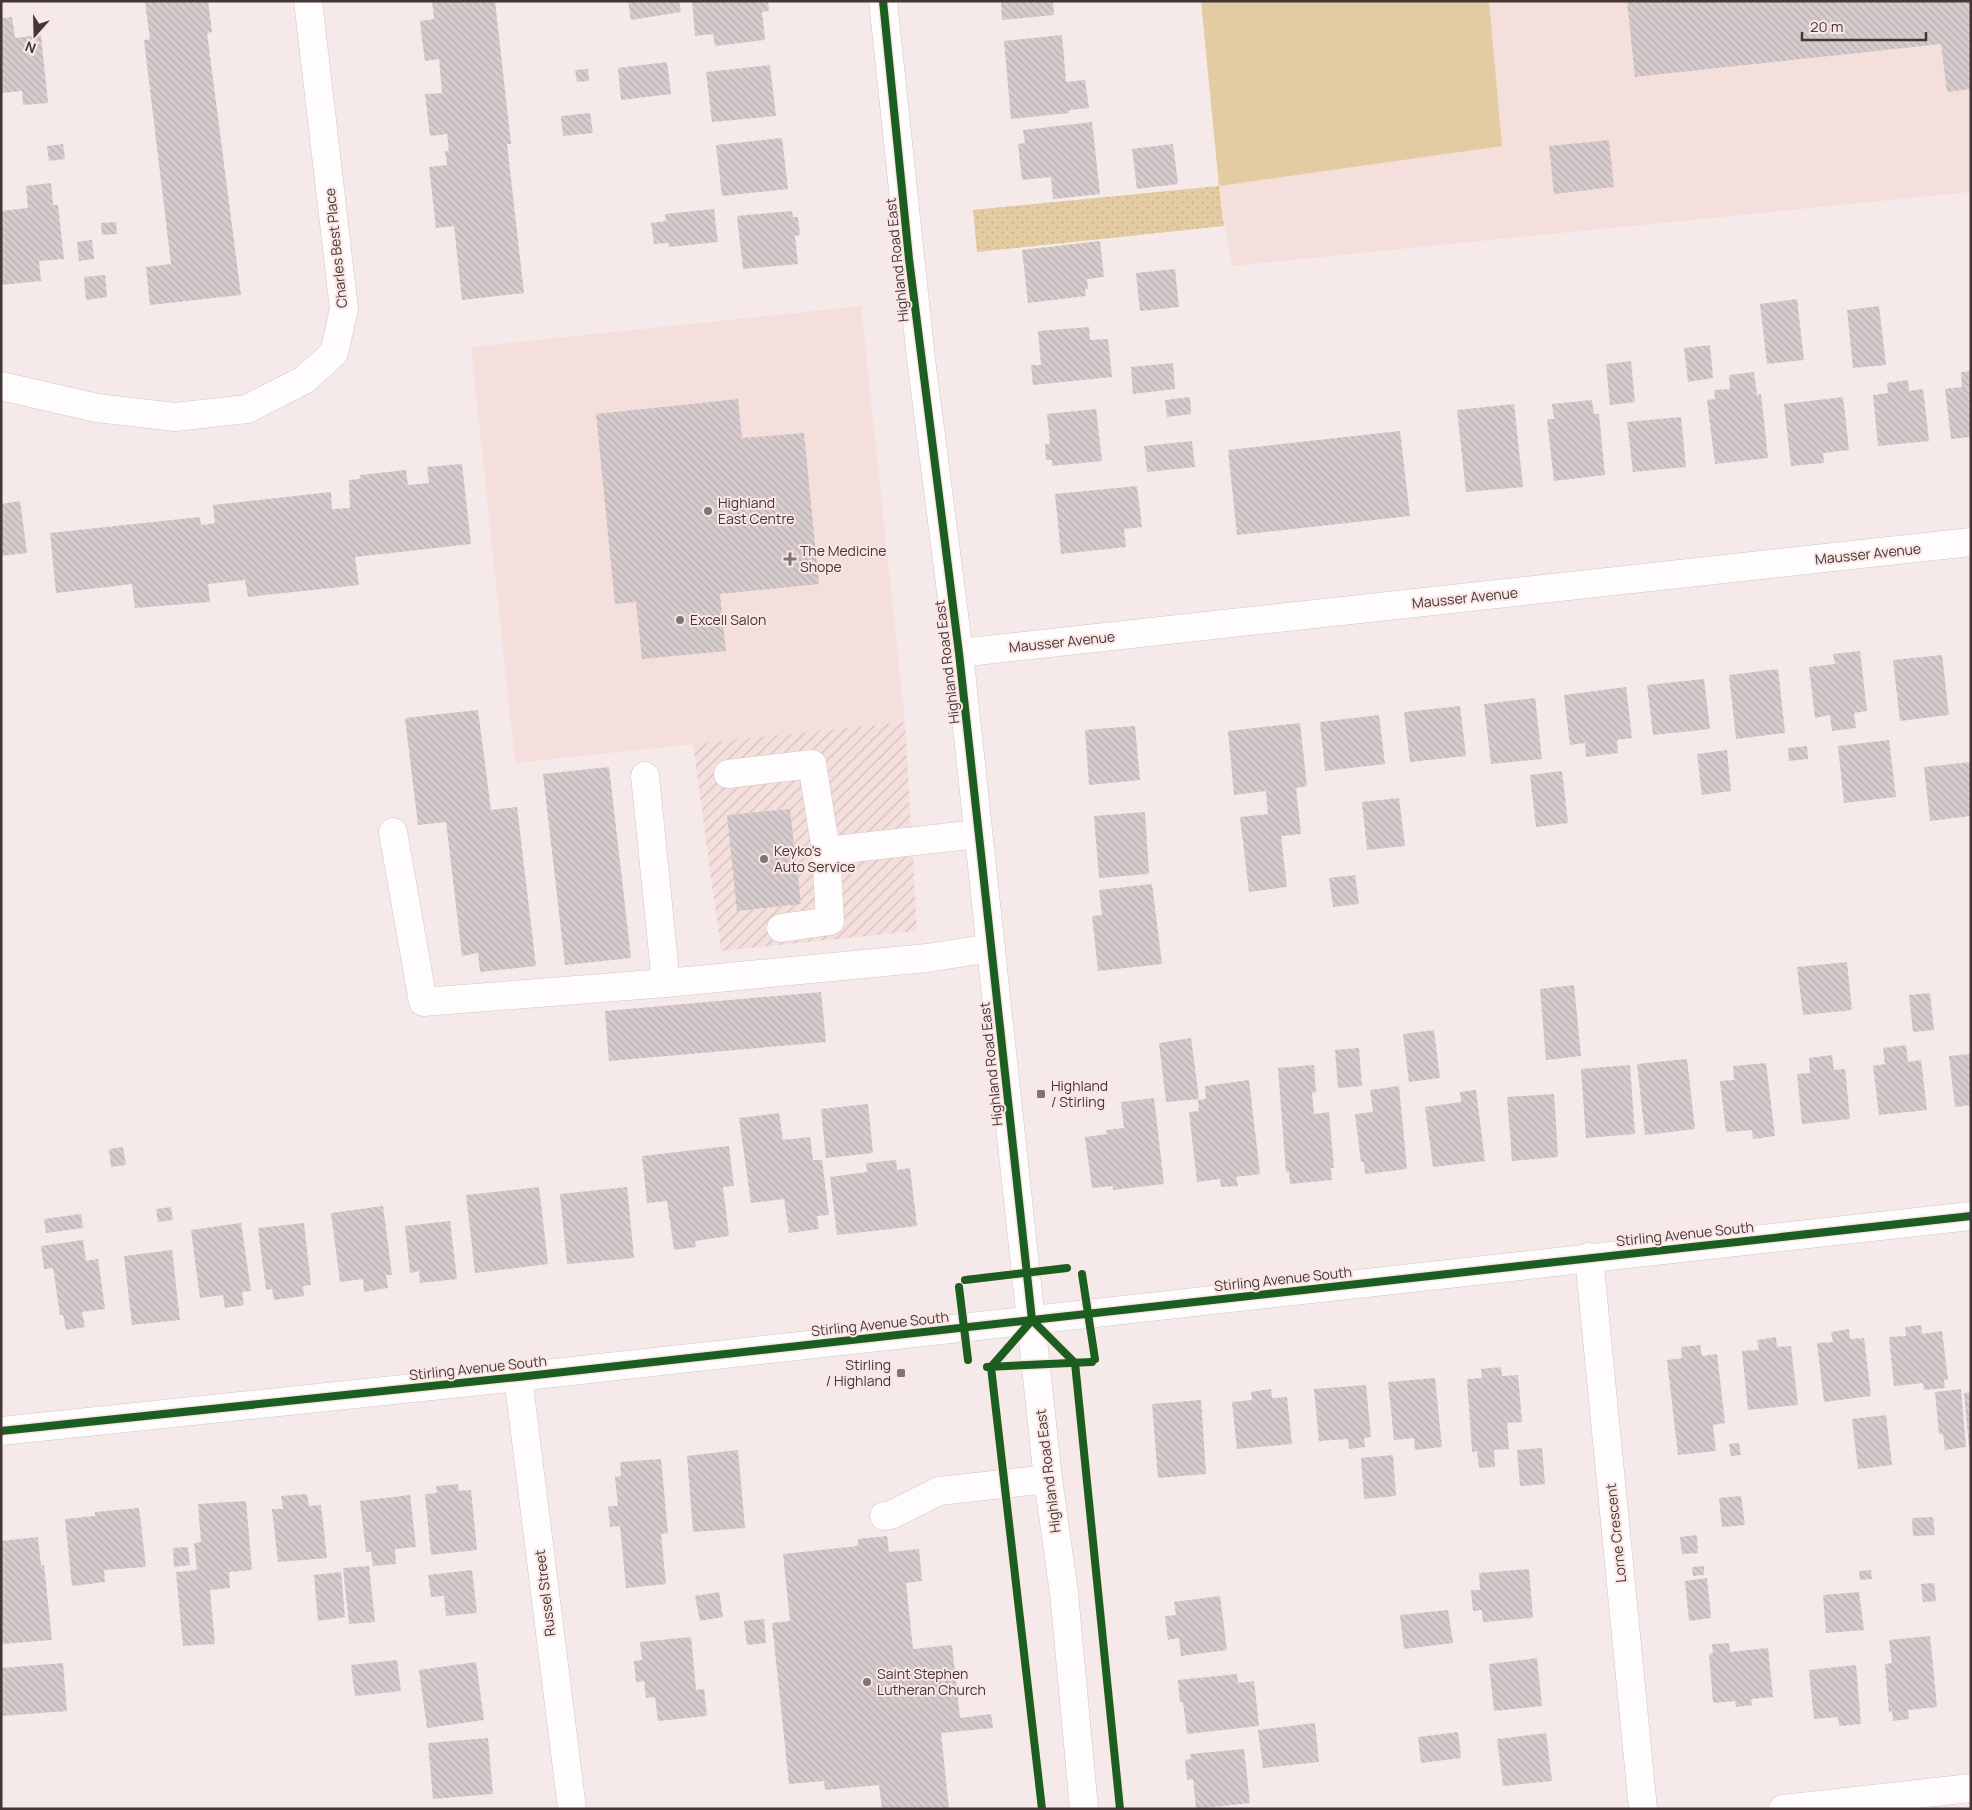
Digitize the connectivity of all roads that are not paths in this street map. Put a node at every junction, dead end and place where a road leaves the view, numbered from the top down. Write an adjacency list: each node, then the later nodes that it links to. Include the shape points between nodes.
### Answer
1 (308, 1): 3 (street, Charles Best Place, via 344,309 334,352 304,380 247,409 175,417 97,408)
2 (883, 1): 5 (street, Highland Road East, via 920,350)
3 (1, 386)
4 (1971, 542): 5 (street, Mausser Avenue)
5 (959, 653): 9 (street, Highland Road East)
6 (728, 774): 10 (street, via 812,764)
7 (646, 776): 13 (street)
8 (393, 832): 13 (street, via 423,1002)
9 (978, 834): 10 (street); 12 (street, Highland Road East)
10 (826, 851): 11 (street, via 830,921)
11 (781, 928)
12 (991, 948): 13 (street, via 927,958); 16 (street, Highland Road East)
13 (666, 983)
14 (1971, 1216): 15 (street, Stirling Avenue South)
15 (1589, 1257): 16 (street, Stirling Avenue South); 24 (street, Lorne Crescent)
16 (1032, 1320): 17 (street, Stirling Avenue South); 19 (street, Highland Road East)
17 (518, 1377): 18 (street, Stirling Avenue South); 22 (street, Russel Street)
18 (1, 1431)
19 (1048, 1479): 20 (street, via 939,1491); 23 (street, Highland Road East, via 1064,1593)
20 (884, 1516)
21 (1971, 1788): 25 (street)
22 (572, 1809)
23 (1084, 1809)
24 (1643, 1809)
25 (1783, 1809)

